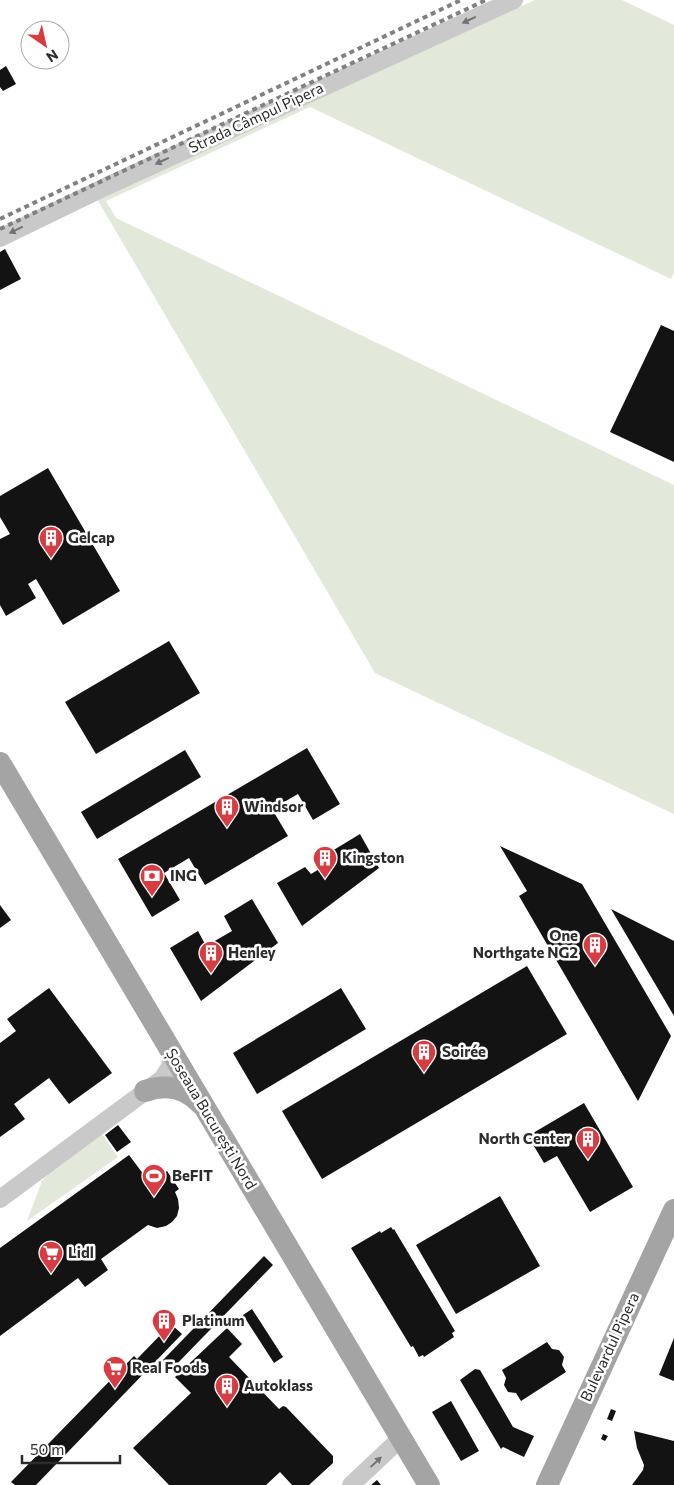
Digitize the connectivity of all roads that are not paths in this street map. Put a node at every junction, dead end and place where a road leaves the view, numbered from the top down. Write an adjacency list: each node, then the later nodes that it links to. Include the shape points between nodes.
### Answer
1 (514, 0): 2 (street, Strada Câmpul Pipera, one-way to 2)
2 (0, 238)
3 (3, 774): 4 (main road, Șoseaua București Nord, via 160,1032)
4 (171, 1060): 5 (main road); 6 (street, via 162,1079); 7 (main road, Șoseaua București Nord)
5 (178, 1089): 6 (main road, via 162,1086); 7 (main road); 10 (main road, via 245,1202 262,1224)
6 (145, 1092): 8 (street)
7 (206, 1109): 10 (main road, Șoseaua București Nord)
8 (0, 1199)
9 (674, 1210): 15 (main road, Bulevardul Pipera)
10 (280, 1235): 12 (main road, Șoseaua București Nord)
11 (674, 1247): 16 (main road, Bulevardul Pipera)
12 (400, 1438): 13 (main road, Șoseaua București Nord); 14 (street, one-way to 12)
13 (426, 1482)
14 (351, 1485)
15 (546, 1485)
16 (560, 1485)

